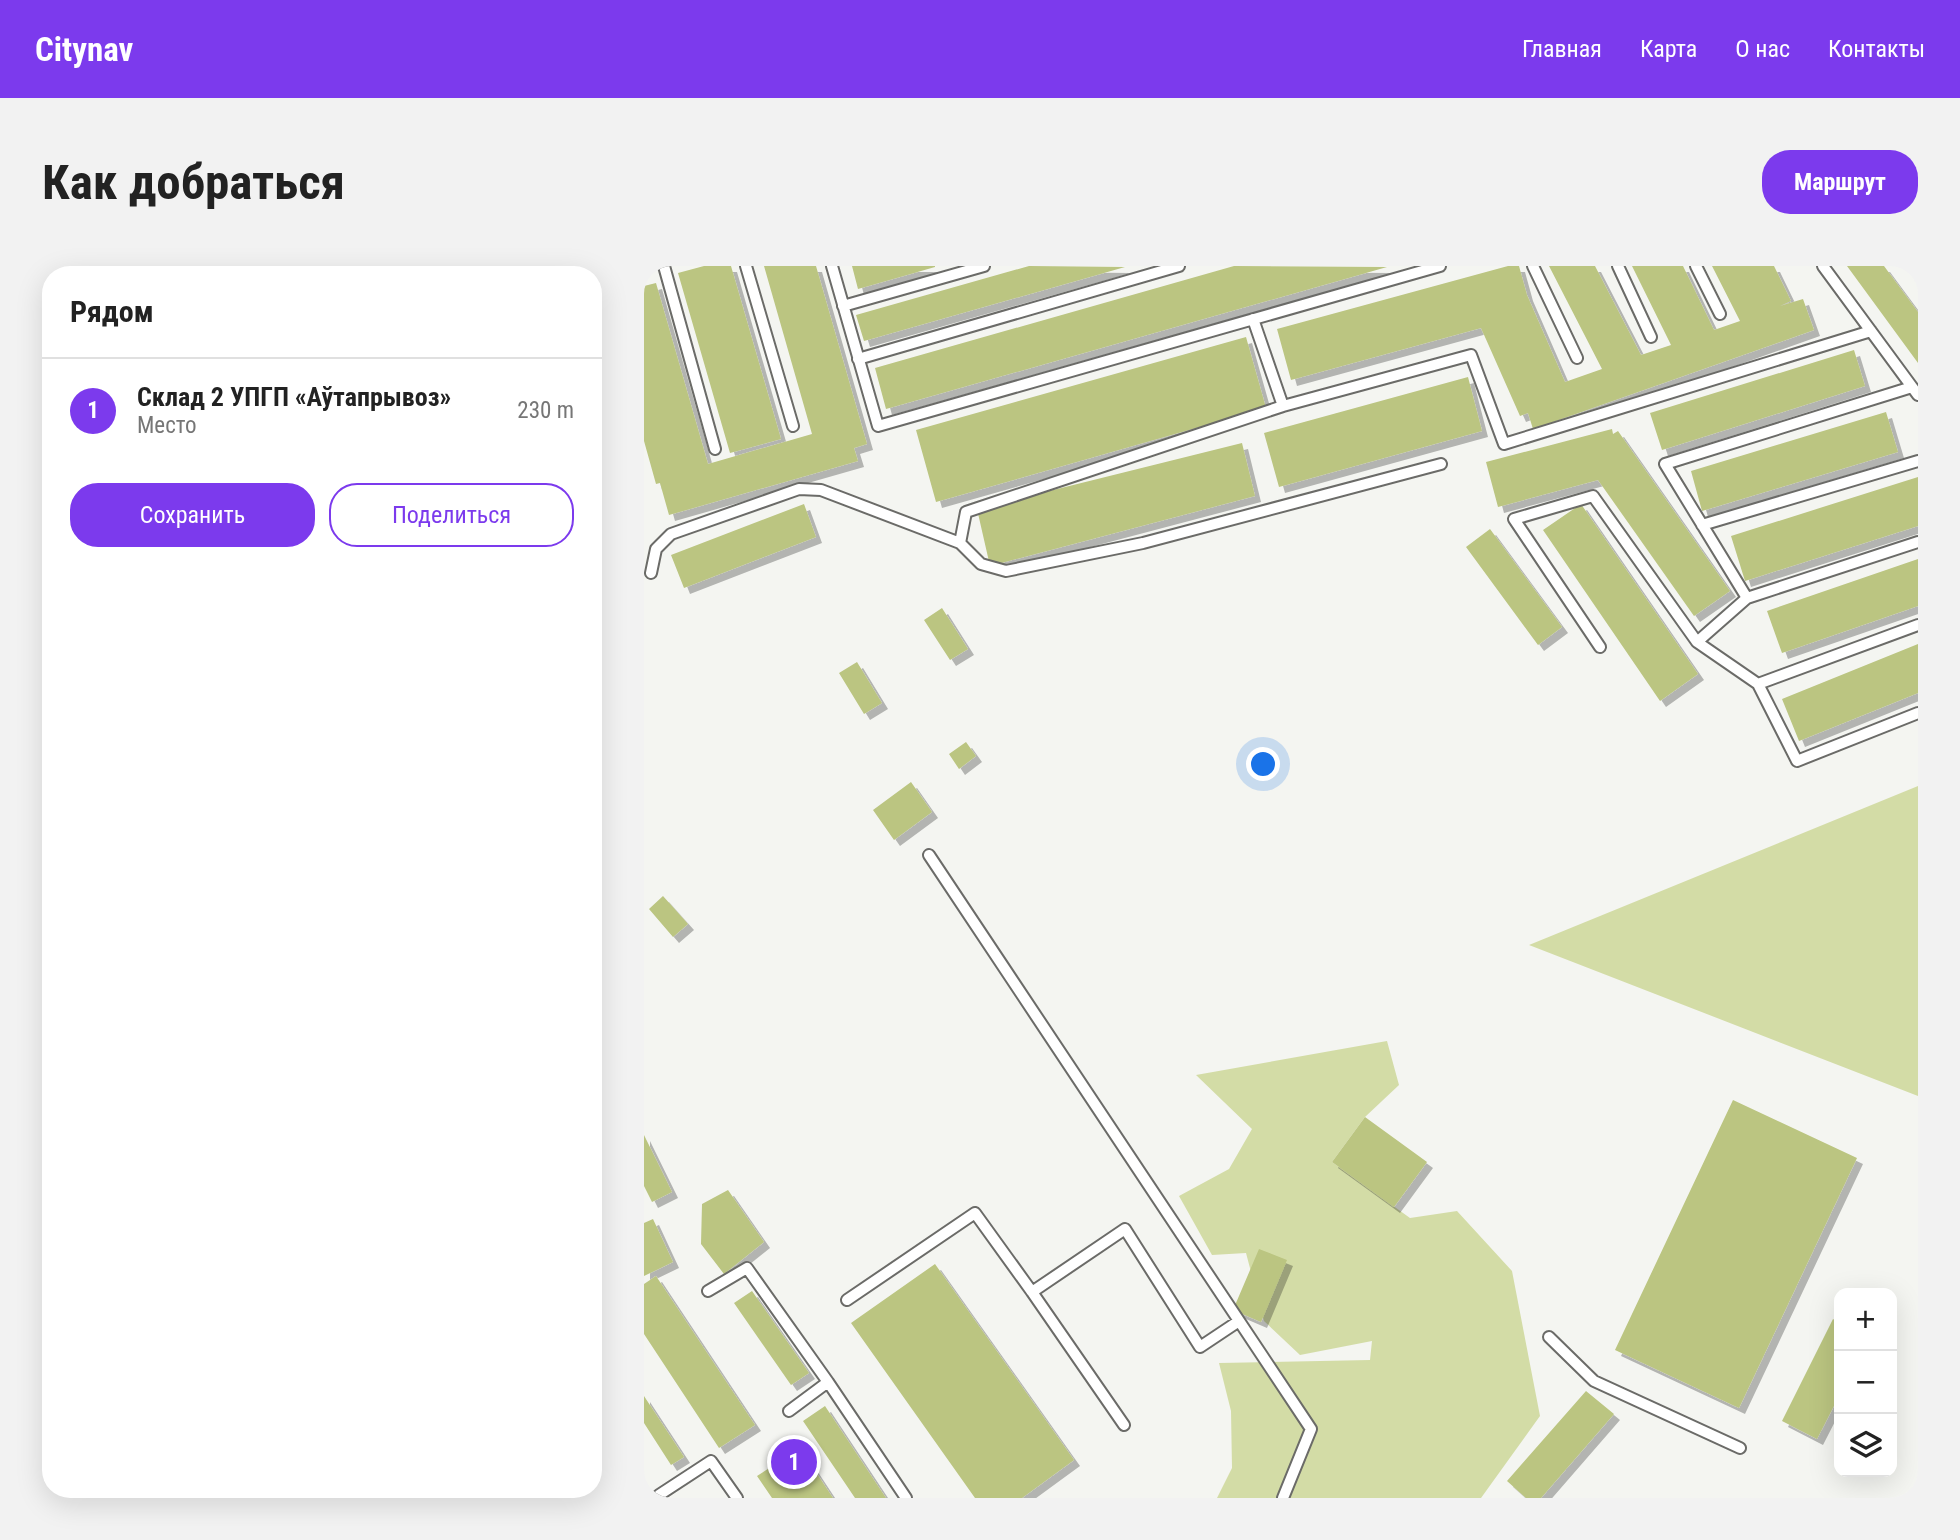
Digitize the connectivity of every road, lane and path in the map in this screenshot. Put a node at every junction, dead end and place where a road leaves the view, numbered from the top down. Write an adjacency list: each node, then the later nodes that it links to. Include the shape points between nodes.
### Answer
1 (664, 266): 21 (lane)
2 (746, 266): 20 (lane)
3 (832, 266): 11 (lane)
4 (984, 266): 11 (lane)
5 (1179, 266): 17 (lane)
6 (1440, 266): 13 (lane)
7 (1533, 266): 16 (lane)
8 (1618, 266): 15 (lane)
9 (1696, 266): 12 (lane)
10 (1823, 266): 14 (lane)
11 (844, 306): 17 (lane)
12 (1720, 314)
13 (1253, 319): 17 (lane, via 878,426); 19 (lane)
14 (1871, 331): 18 (lane); 19 (lane, via 1504,444 1471,355)
15 (1651, 337)
16 (1577, 358)
17 (859, 359)
18 (1915, 391): 24 (lane, via 1665,464)
19 (1283, 406): 26 (lane, via 967,512)
20 (793, 426)
21 (715, 449)
22 (1918, 461): 24 (lane)
23 (1441, 464): 26 (lane, via 1143,544 1006,571 981,564)
24 (1702, 524): 28 (lane)
25 (1918, 542): 28 (lane)
26 (960, 543): 27 (lane, via 821,491 799,489 671,534 656,549)
27 (651, 573)
28 (1747, 598): 30 (lane)
29 (1918, 625): 32 (lane)
30 (1697, 642): 31 (lane, via 1593,496 1514,519); 32 (lane)
31 (1600, 648)
32 (1758, 684): 33 (lane, via 1797,761)
33 (1918, 713)
34 (929, 855): 38 (lane)
35 (708, 1291): 40 (lane, via 747,1268)
36 (1032, 1292): 37 (lane, via 975,1213); 38 (lane, via 1125,1229 1200,1347); 42 (lane)
37 (848, 1300)
38 (1239, 1321): 47 (lane, via 1311,1429)
39 (1549, 1336): 43 (lane, via 1594,1381)
40 (828, 1382): 41 (lane); 46 (lane)
41 (789, 1411)
42 (1124, 1424)
43 (1740, 1448)
44 (658, 1498): 45 (lane, via 711,1461)
45 (737, 1498)
46 (906, 1498)
47 (1283, 1498)

